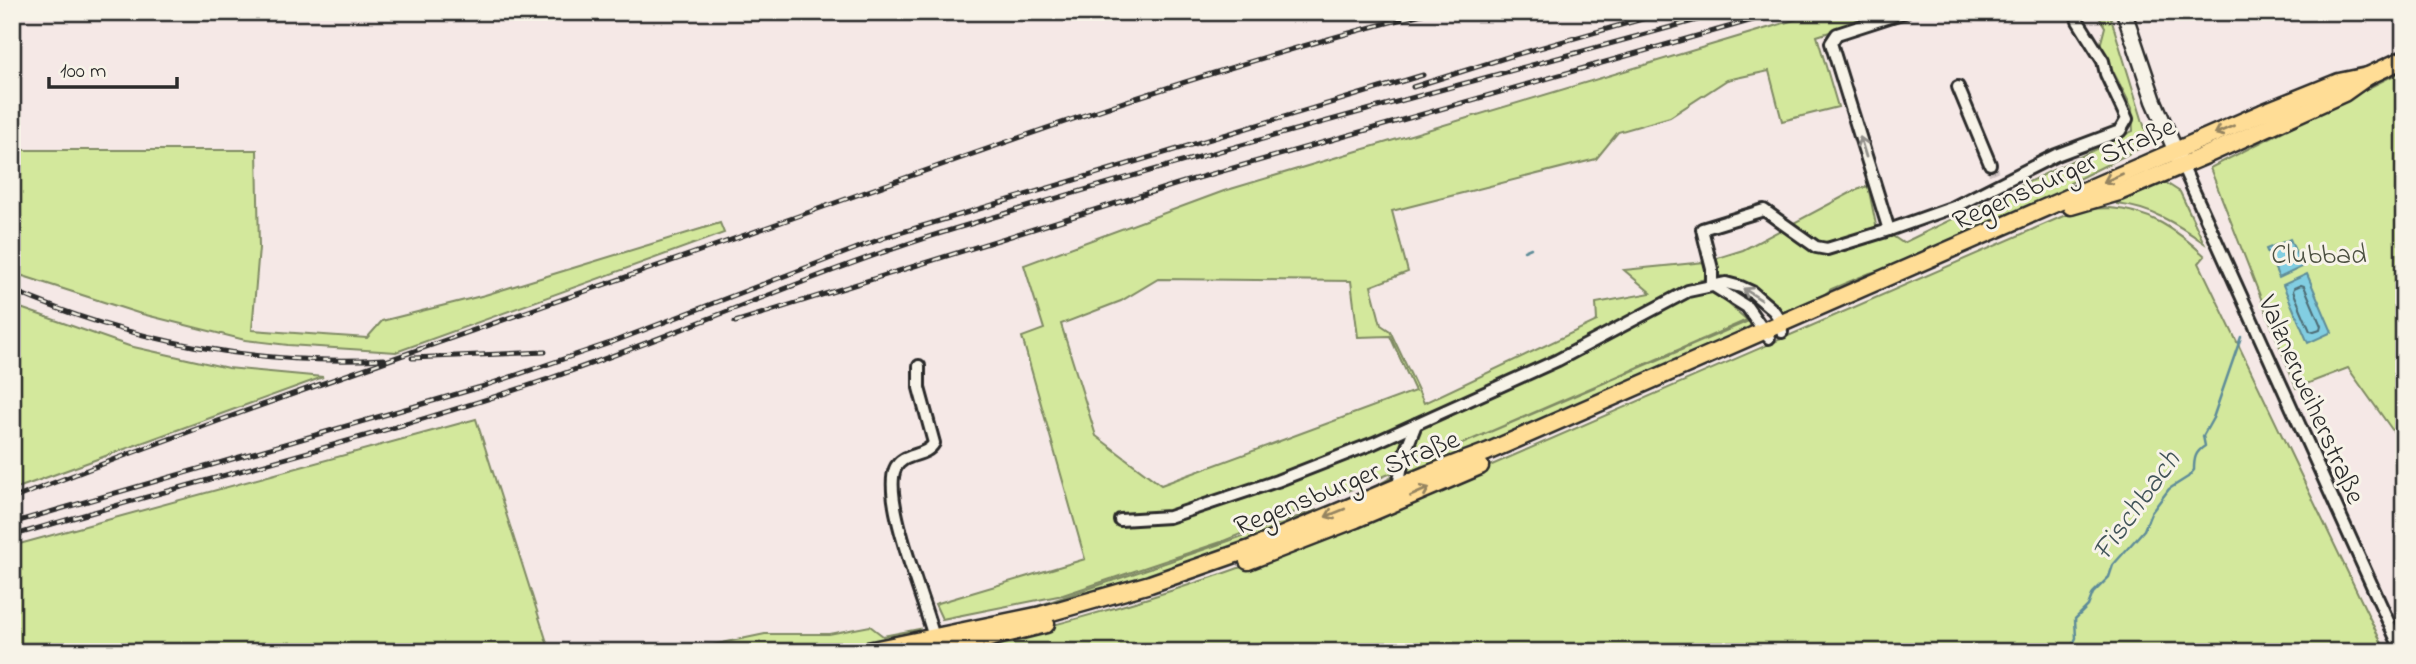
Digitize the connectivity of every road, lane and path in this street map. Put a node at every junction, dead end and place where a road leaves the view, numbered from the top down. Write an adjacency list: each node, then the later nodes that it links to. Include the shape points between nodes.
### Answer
1 (1905, 12): 8 (street, one-way to 1, via 1831,43 1837,34)
2 (2076, 12): 8 (street, via 2127,118 2120,131 1997,179 1954,207)
3 (2124, 12): 6 (main road)
4 (2404, 59): 6 (main road, Regensburger Straße, via 2262,113)
5 (1958, 87): 7 (street)
6 (2179, 158): 10 (main road, Regensburger Straße, one-way to 10); 10 (main road, Regensburger Straße, via 2125,189 2069,206); 18 (street, Valznerweiherstraße)
7 (1990, 164)
8 (1889, 230): 9 (street, via 1827,249 1816,247 1764,210 1728,220 1702,229)
9 (1712, 285): 10 (street); 10 (street, Regensburger Straße, one-way to 9, via 1773,310 1752,292 1726,283); 12 (street, Regensburger Straße, via 1684,293 1558,360)
10 (1774, 331): 13 (main road, Regensburger Straße); 14 (main road, Regensburger Straße, one-way to 10)
11 (919, 366): 16 (street, via 919,388 934,443 929,450 899,463 893,477 894,503)
12 (1416, 424): 13 (street); 15 (street, Regensburger Straße, via 1276,481 1169,517)
13 (1398, 486): 14 (main road); 16 (main road, Regensburger Straße, one-way to 16, via 1250,550)
14 (1392, 504): 16 (main road, Regensburger Straße, via 1181,584 1036,627)
15 (1120, 520)
16 (934, 647): 17 (main road, Regensburger Straße)
17 (863, 652)
18 (2402, 652)

